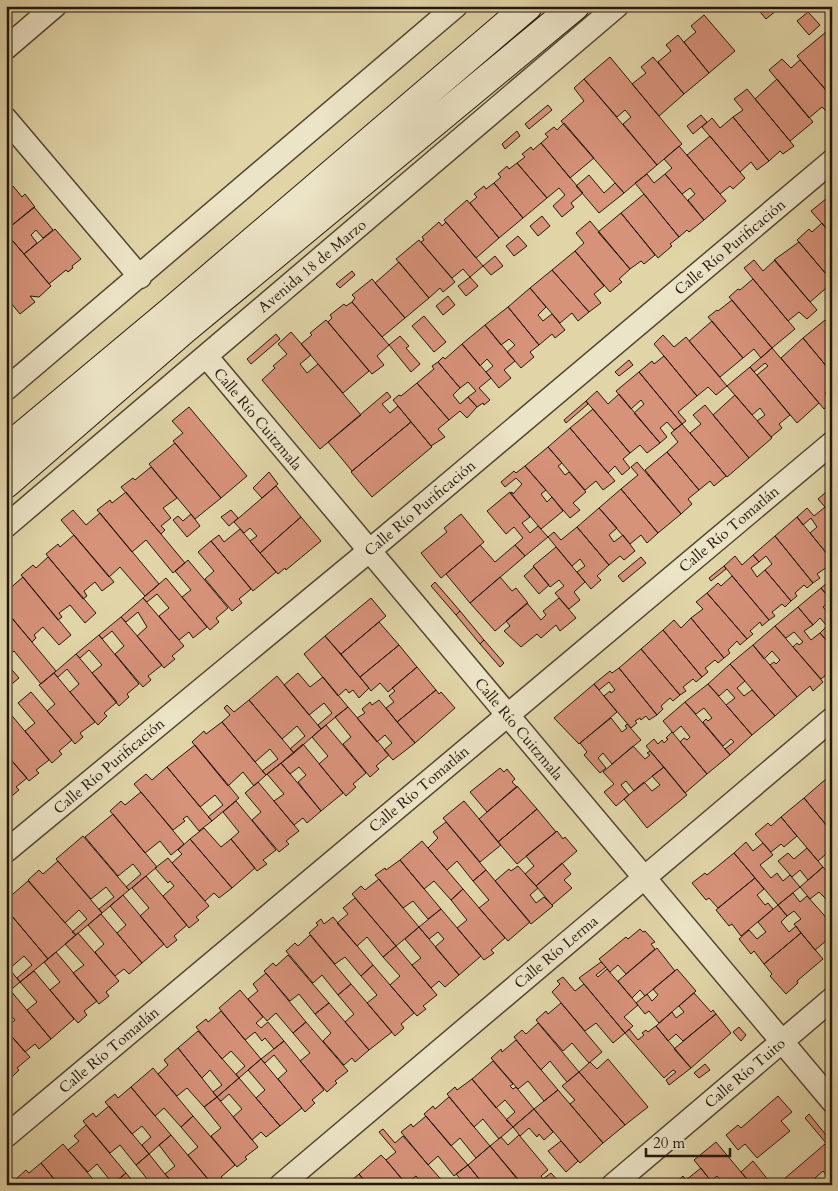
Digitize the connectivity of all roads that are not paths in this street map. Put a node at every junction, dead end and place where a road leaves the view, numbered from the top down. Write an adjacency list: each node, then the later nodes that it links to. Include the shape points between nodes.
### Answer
1 (56, 6): 8 (street)
2 (456, 6): 11 (street)
3 (528, 6): 15 (main road)
4 (575, 6): 6 (main road, Avenida 18 de Marzo)
5 (617, 6): 7 (street, Avenida 18 de Marzo)
6 (546, 16): 7 (street); 16 (main road, Avenida 18 de Marzo)
7 (571, 46): 12 (street, Avenida 18 de Marzo)
8 (6, 48)
9 (6, 119): 11 (street)
10 (832, 161): 18 (street, Calle Río Purificación)
11 (140, 276): 13 (street)
12 (206, 356): 17 (street, Avenida 18 de Marzo); 18 (street, Calle Río Cuitzmala)
13 (6, 390)
14 (832, 443): 19 (street, Calle Río Tomatlán)
15 (6, 448)
16 (6, 484)
17 (6, 526)
18 (369, 551): 19 (street, Calle Río Cuitzmala); 21 (street, Calle Río Purificación)
19 (508, 715): 22 (street, Calle Río Cuitzmala); 26 (street, Calle Río Tomatlán)
20 (832, 719): 22 (street, Calle Río Lerma)
21 (6, 851)
22 (644, 877): 24 (street, Calle Río Cuitzmala); 27 (street, Calle Río Lerma)
23 (832, 999): 24 (street, Calle Río Tuito)
24 (782, 1042): 25 (street, Calle Río Cuitzmala); 28 (street, Calle Río Tuito)
25 (832, 1101)
26 (6, 1136)
27 (281, 1185)
28 (613, 1185)

